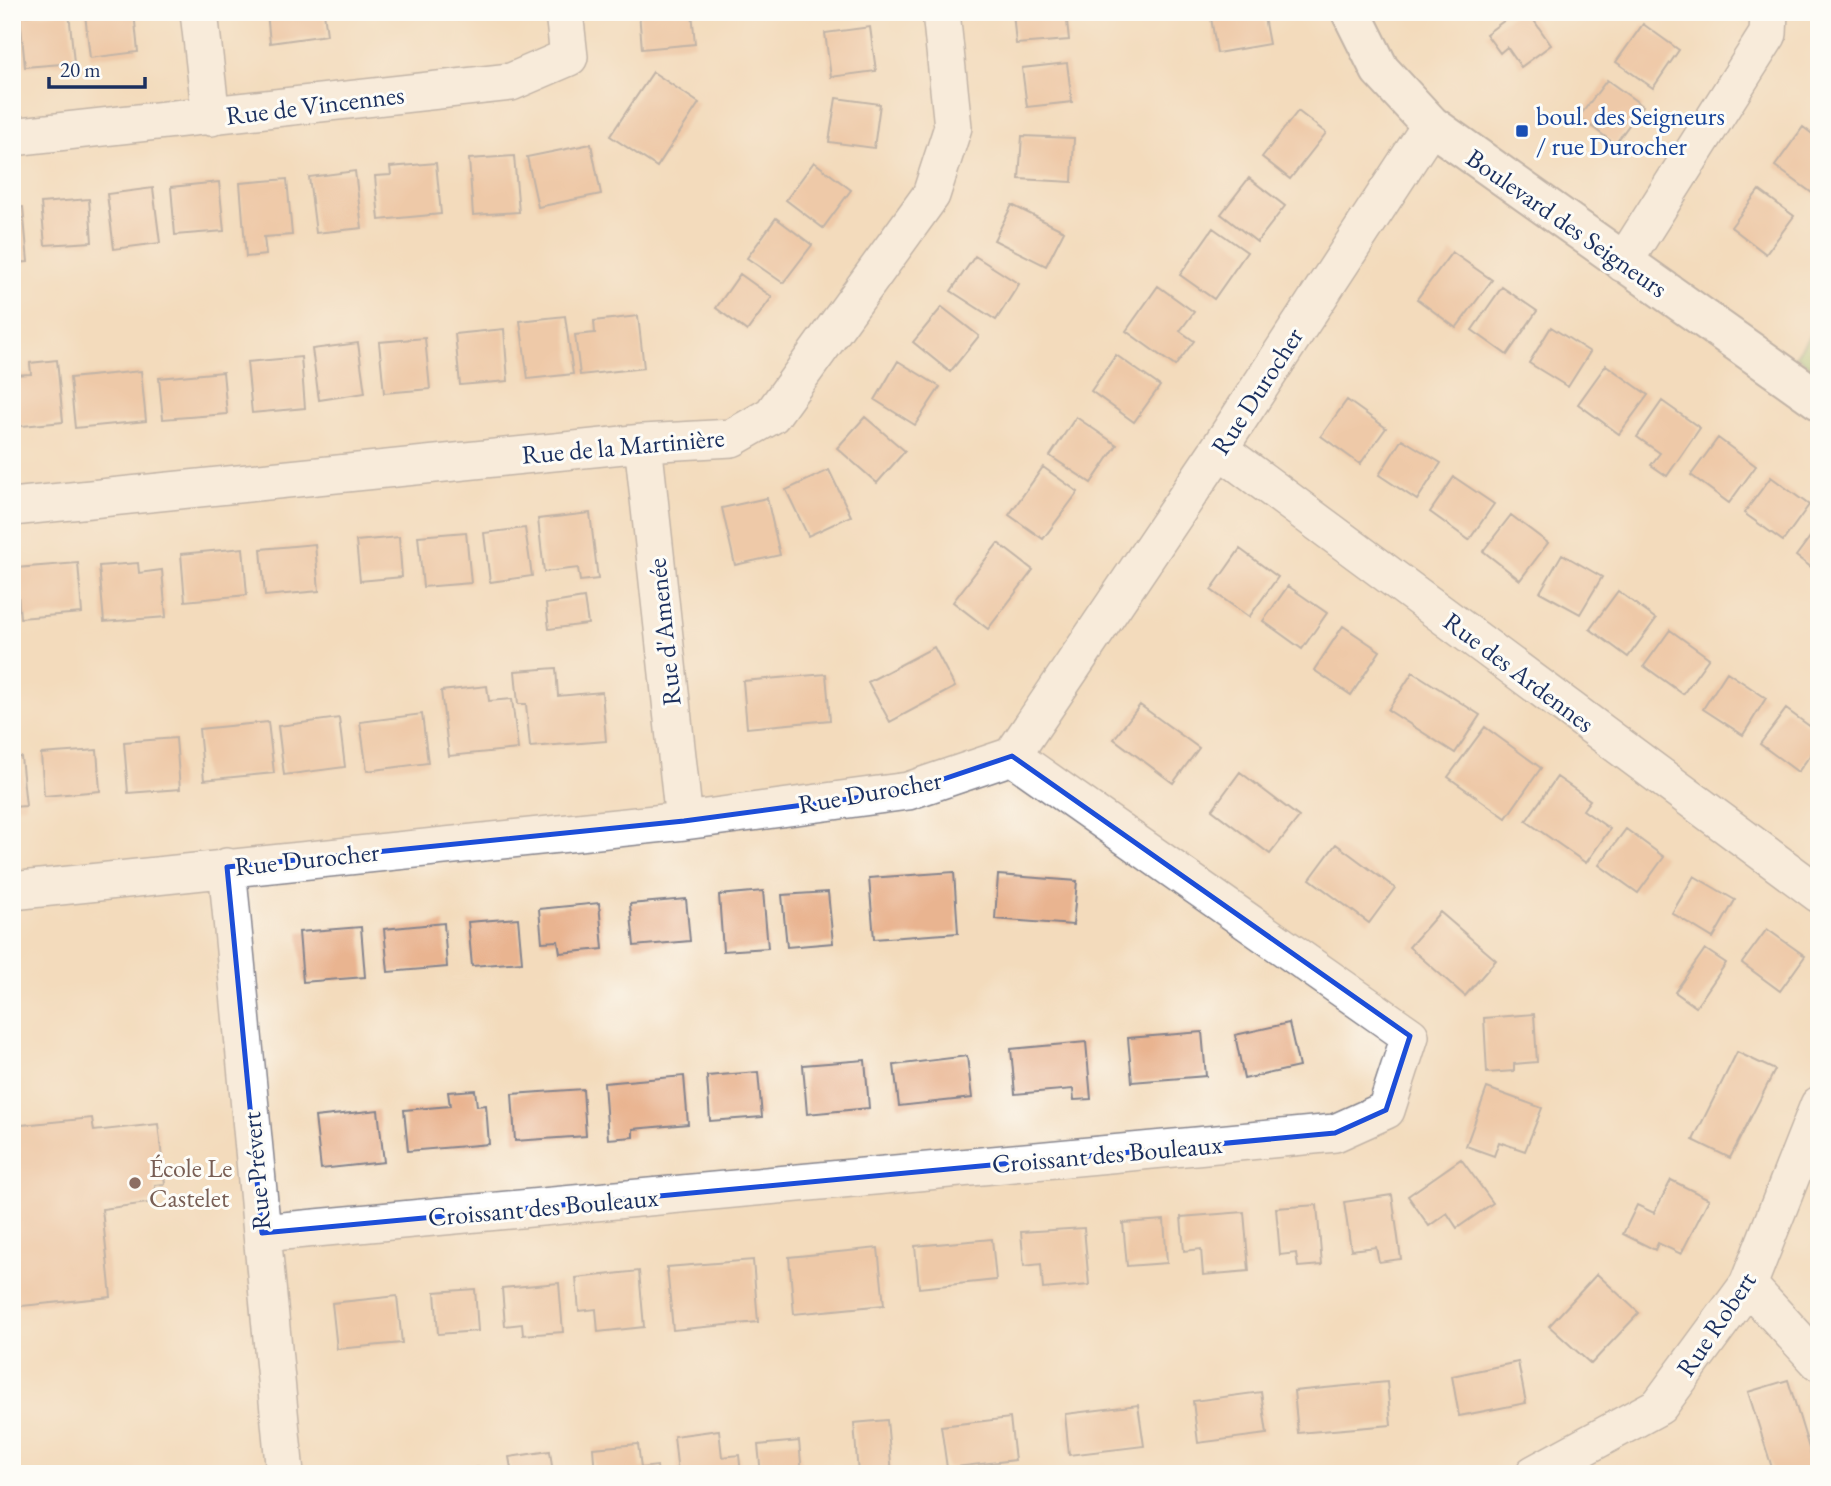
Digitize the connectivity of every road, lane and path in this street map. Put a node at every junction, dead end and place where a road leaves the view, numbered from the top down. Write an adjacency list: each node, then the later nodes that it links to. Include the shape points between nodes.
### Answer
1 (199, 12): 6 (street)
2 (564, 12): 6 (street, Rue de Vincennes, via 569,57 511,82)
3 (941, 12): 11 (street, Rue de la Martinière, via 953,127 931,195 772,415 732,438)
4 (1351, 12): 7 (street, Boulevard des Seigneurs, via 1380,70)
5 (1769, 12): 9 (street, via 1768,34)
6 (211, 117): 8 (street, Rue de Vincennes)
7 (1431, 125): 9 (street, Boulevard des Seigneurs); 12 (street, Rue Durocher)
8 (12, 137)
9 (1623, 263): 10 (street, Boulevard des Seigneurs)
10 (1819, 400)
11 (643, 443): 13 (street, Rue de la Martinière); 15 (street, Rue d'Amenée)
12 (1219, 449): 14 (street, Rue Durocher); 18 (street, Rue des Ardennes)
13 (12, 507)
14 (1012, 756): 15 (street, Rue Durocher, via 908,791); 20 (street, Croissant des Bouleaux, via 1410,1036 1386,1110 1335,1133)
15 (684, 821): 16 (street, Rue Durocher)
16 (227, 867): 17 (street, Rue Durocher); 20 (street, Rue Prévert)
17 (12, 891)
18 (1819, 894)
19 (1819, 1105): 21 (street, Rue Robert)
20 (262, 1233): 23 (street, Rue Prévert)
21 (1748, 1285): 22 (street); 24 (street, Rue Robert, via 1659,1406)
22 (1819, 1362)
23 (285, 1474)
24 (1534, 1474)

